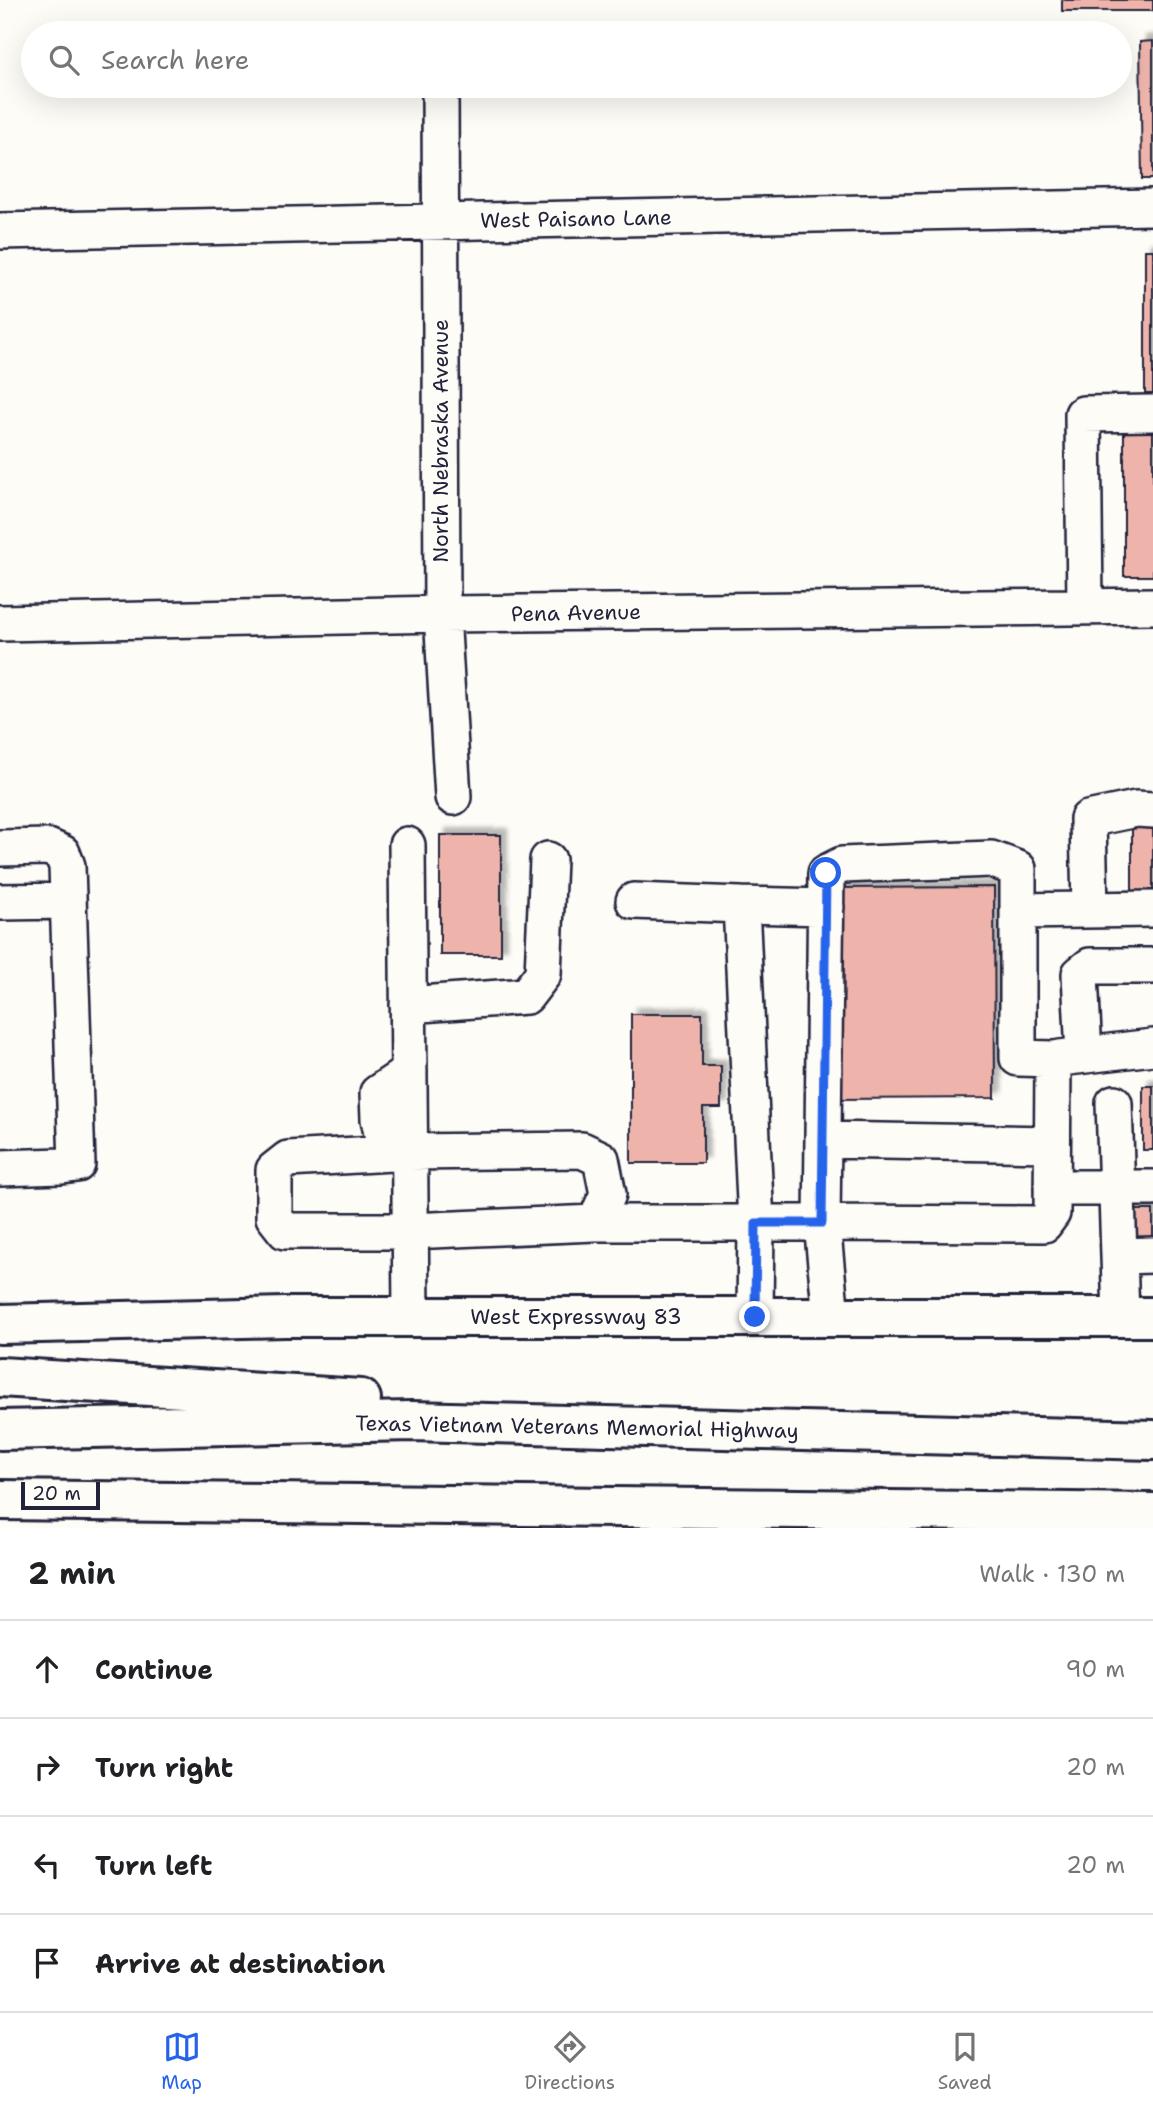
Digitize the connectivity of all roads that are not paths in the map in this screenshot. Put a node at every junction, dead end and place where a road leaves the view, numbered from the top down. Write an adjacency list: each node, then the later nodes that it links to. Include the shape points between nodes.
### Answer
1 (440, 98): 3 (street, North Nebraska Avenue)
2 (1153, 207): 3 (street, West Paisano Lane)
3 (441, 222): 4 (street, West Paisano Lane); 8 (street, North Nebraska Avenue)
4 (0, 231)
5 (1153, 413): 7 (street, via 1083,414)
6 (1153, 606): 7 (street, Pena Avenue)
7 (1085, 607): 8 (street, Pena Avenue)
8 (442, 614): 9 (street, Pena Avenue); 10 (street, North Nebraska Avenue)
9 (0, 623)
10 (453, 797)
11 (1153, 810): 20 (street, via 1088,819)
12 (407, 845): 24 (street)
13 (0, 848): 15 (street, via 48,848 62,853 68,866)
14 (548, 860): 24 (street, via 543,974 526,996)
15 (68, 901): 17 (street); 31 (street, via 77,1164)
16 (634, 901): 18 (street)
17 (0, 902)
18 (741, 905): 19 (street); 36 (street)
19 (825, 907): 22 (street, via 826,873 842,865 992,859 1018,869); 28 (street)
20 (1090, 909): 21 (street); 22 (street)
21 (1153, 909)
22 (1018, 911): 26 (street, via 1018,1058)
23 (1153, 966): 26 (street, via 1090,966 1080,974)
24 (408, 1004): 30 (street, via 409,1072)
25 (1153, 1047): 26 (street)
26 (1068, 1057): 29 (street)
27 (1114, 1103): 33 (street)
28 (823, 1140): 29 (street); 37 (street)
29 (1052, 1143): 32 (street)
30 (397, 1152): 35 (street, via 582,1150 601,1159 608,1194); 38 (street); 38 (street, via 288,1159 274,1170 274,1217 285,1231)
31 (0, 1168)
32 (1052, 1188): 33 (street); 37 (street, via 1052,1213 1044,1224)
33 (1117, 1188): 34 (street); 39 (street)
34 (1153, 1188)
35 (595, 1223): 36 (street); 38 (street)
36 (756, 1223): 37 (street); 41 (street)
37 (822, 1223): 42 (street)
38 (410, 1231): 40 (street)
39 (1136, 1255): 43 (street)
40 (411, 1317): 41 (main road, West Expressway 83); 44 (main road, West Expressway 83)
41 (755, 1317): 42 (main road, West Expressway 83)
42 (831, 1317): 43 (main road, West Expressway 83)
43 (1141, 1318)
44 (0, 1324)
45 (0, 1377): 47 (main road)
46 (0, 1430): 47 (main road, Texas Vietnam Veterans Memorial Highway, via 412,1420)
47 (992, 1437): 48 (main road, Texas Vietnam Veterans Memorial Highway)
48 (1153, 1440)
49 (0, 1500): 50 (main road)
50 (97, 1502): 51 (main road); 52 (main road)
51 (0, 1512)
52 (1153, 1513)

